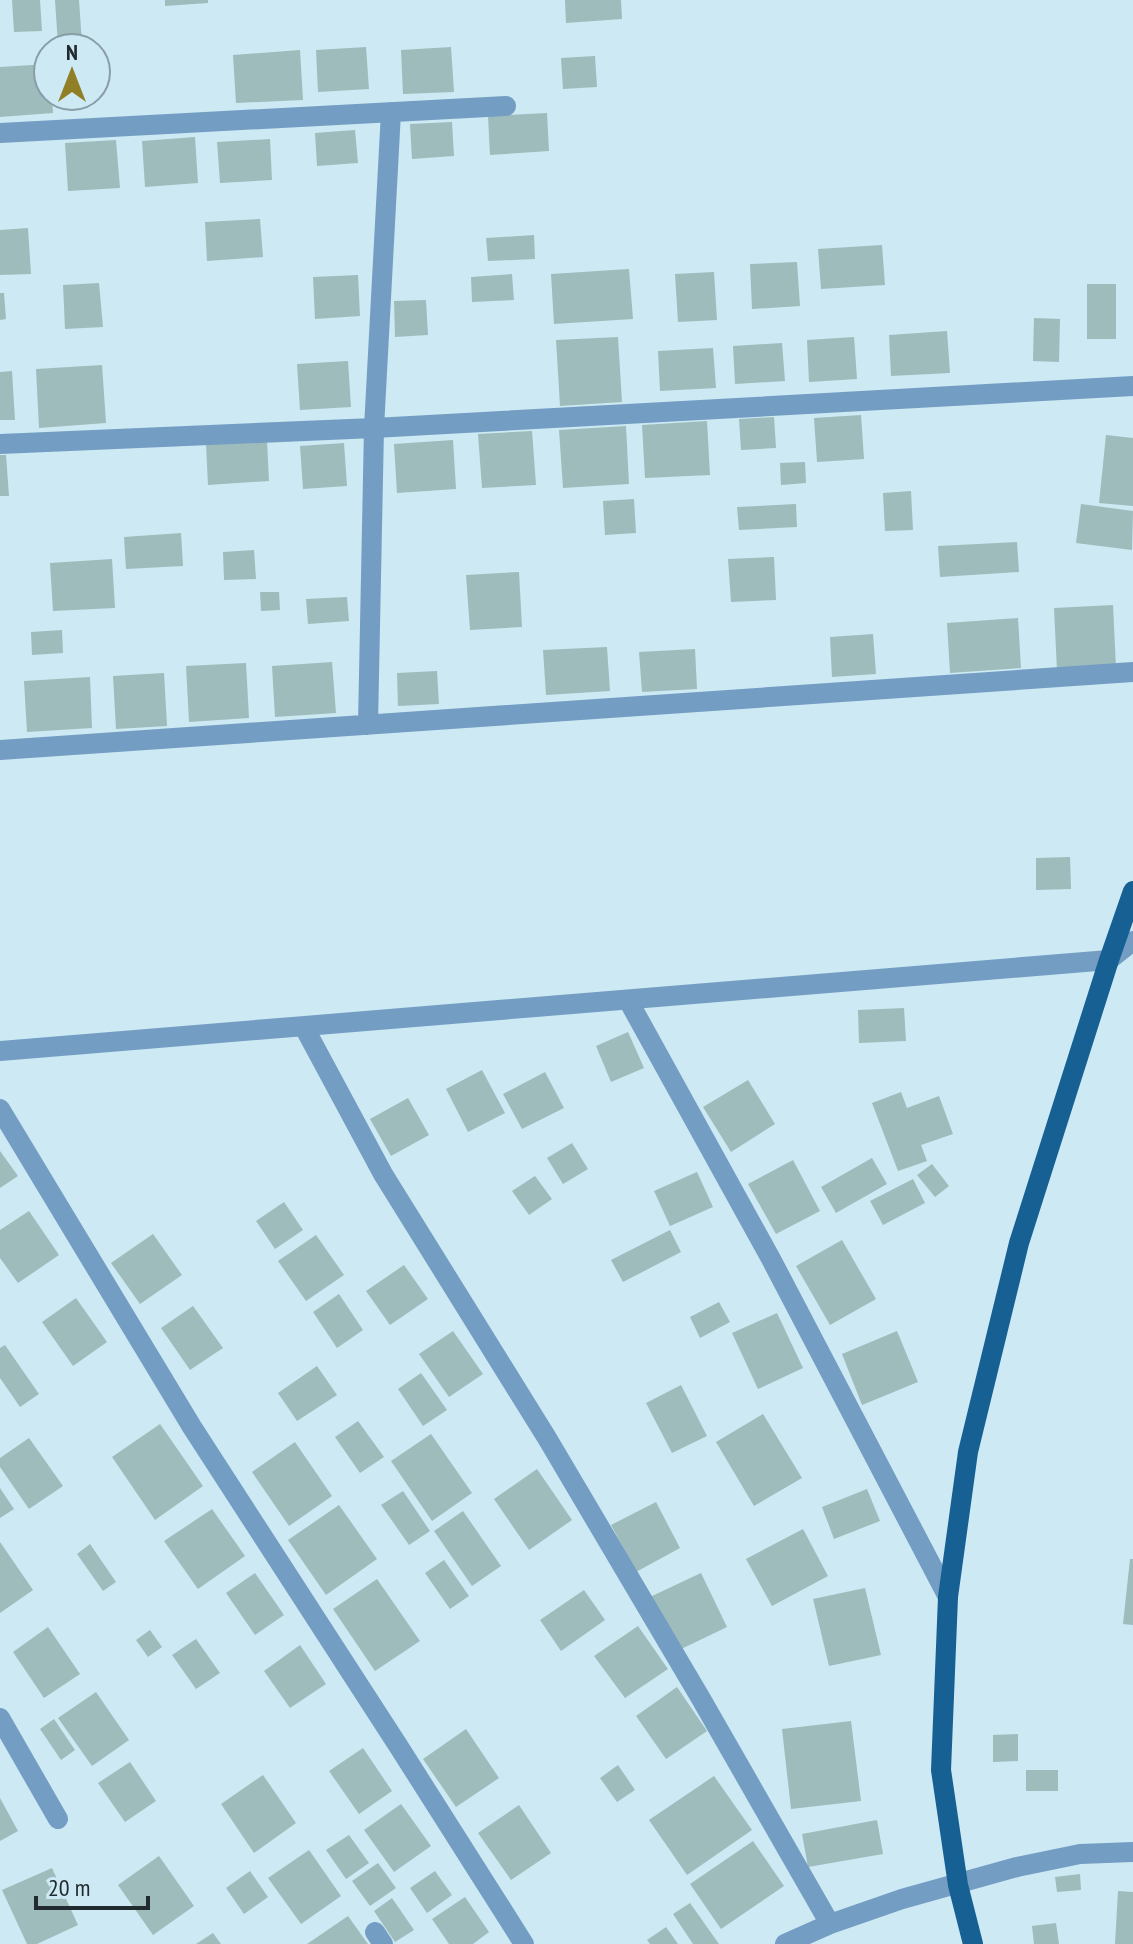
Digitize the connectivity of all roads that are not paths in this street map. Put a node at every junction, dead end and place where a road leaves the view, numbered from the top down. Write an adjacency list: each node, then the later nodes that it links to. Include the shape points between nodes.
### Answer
1 (506, 106): 2 (street)
2 (391, 112): 3 (street); 5 (street)
3 (0, 133)
4 (1133, 386): 5 (street)
5 (374, 428): 6 (street); 8 (street)
6 (0, 444)
7 (1133, 672): 8 (street)
8 (368, 725): 9 (street)
9 (0, 750)
10 (1133, 891): 12 (main road)
11 (1133, 941): 12 (street)
12 (1109, 960): 13 (street); 17 (main road, via 1019,1243 968,1452)
13 (628, 1000): 14 (street); 17 (street)
14 (304, 1027): 15 (street); 22 (street, via 383,1174 547,1438)
15 (0, 1051)
16 (0, 1109): 23 (street, via 192,1427)
17 (948, 1597): 21 (main road, via 941,1770)
18 (0, 1718): 19 (street)
19 (58, 1819)
20 (1133, 1852): 21 (street, via 1080,1854)
21 (958, 1885): 22 (street); 25 (main road)
22 (830, 1924): 24 (street)
23 (524, 1944)
24 (785, 1944)
25 (973, 1944)

